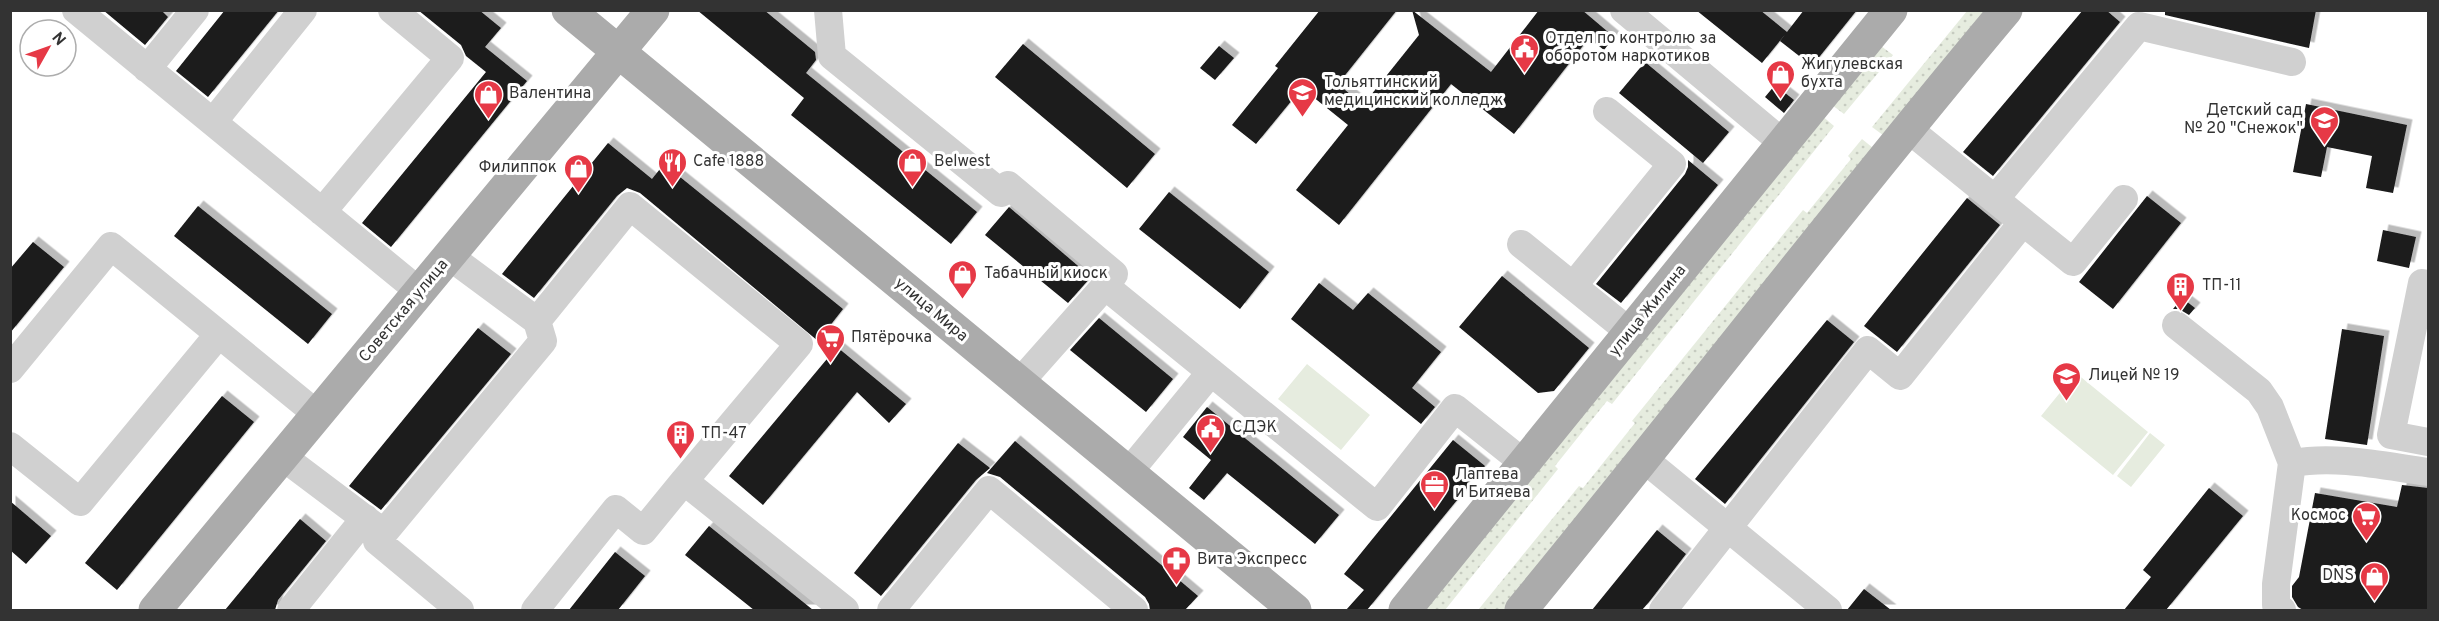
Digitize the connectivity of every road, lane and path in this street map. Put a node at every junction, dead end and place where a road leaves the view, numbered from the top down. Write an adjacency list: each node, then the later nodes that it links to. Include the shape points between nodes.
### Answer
1 (76, 10): 13 (street)
2 (195, 10): 13 (street)
3 (303, 10): 15 (street)
4 (392, 10): 20 (street, via 450,58)
5 (568, 10): 11 (main road, улица Мира)
6 (653, 10): 11 (main road, Советская улица)
7 (828, 10): 25 (street, via 832,56 1001,193 1008,185 1114,274)
8 (1624, 10): 17 (street)
9 (1891, 10): 17 (main road, улица Жилина)
10 (2006, 10): 16 (main road)
11 (619, 52): 23 (main road, Советская улица); 34 (main road, улица Мира)
12 (2292, 62): 18 (street, via 2139,26)
13 (147, 69): 15 (street)
14 (1606, 111): 26 (street, via 1672,164)
15 (213, 122): 20 (street)
16 (1906, 128): 18 (street); 39 (main road)
17 (1784, 142): 30 (main road, улица Жилина)
18 (1995, 199): 21 (street)
19 (2124, 199): 21 (street, via 2073,262)
20 (322, 212): 27 (street)
21 (2023, 222): 46 (street, via 1900,376 1868,350)
22 (1521, 244): 26 (street)
23 (449, 256): 27 (main road, Советская улица); 28 (street)
24 (2428, 284): 36 (street, via 2422,283 2391,435)
25 (1105, 286): 33 (street); 34 (street)
26 (1573, 286): 30 (street)
27 (420, 291): 35 (main road, Советская улица)
28 (537, 321): 44 (street, via 630,206 800,344); 45 (street, via 543,341)
29 (2176, 326): 41 (street, via 2259,391 2270,407)
30 (1631, 333): 40 (main road, улица Жилина)
31 (219, 334): 32 (street, via 111,246); 35 (street); 37 (street, via 80,502)
32 (10, 369)
33 (1211, 372): 40 (street, via 1377,507 1455,408); 43 (street)
34 (1019, 383): 43 (main road, улица Мира)
35 (318, 415): 38 (main road, Советская улица)
36 (2428, 442)
37 (10, 446)
38 (283, 456): 45 (street); 48 (main road, Советская улица)
39 (1645, 460): 46 (street); 56 (main road)
40 (1524, 463): 55 (main road, улица Жилина)
41 (2292, 463): 42 (street, via 2341,460); 59 (street, via 2276,584 2276,604)
42 (2428, 472)
43 (1128, 473): 54 (main road, улица Мира)
44 (684, 481): 51 (street, via 643,531 616,509); 52 (street)
45 (375, 526): 49 (street); 50 (street, via 377,541)
46 (1728, 528): 57 (street); 58 (street)
47 (903, 606): 53 (street, via 989,490)
48 (155, 610)
49 (291, 610)
50 (460, 610)
51 (535, 610)
52 (845, 610)
53 (1134, 610)
54 (1295, 610)
55 (1406, 610)
56 (1521, 610)
57 (1663, 610)
58 (1828, 610)
59 (2282, 610)

